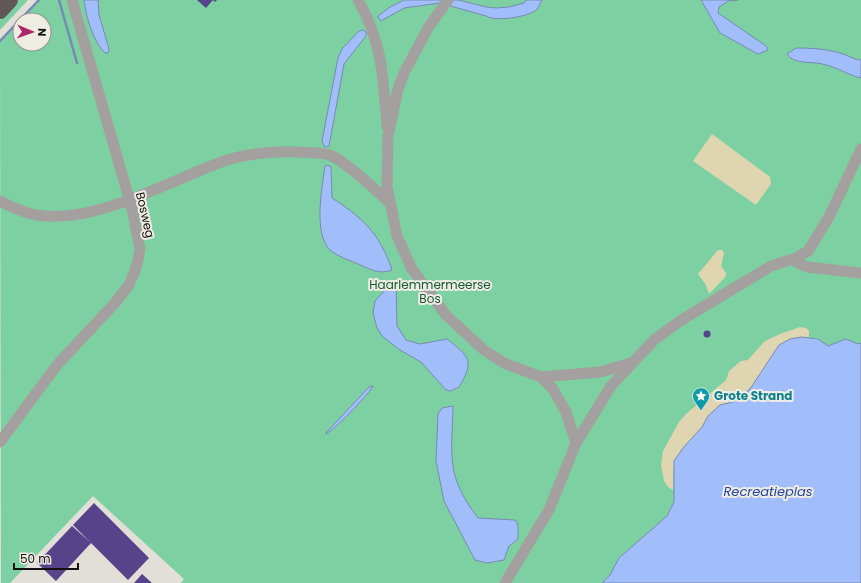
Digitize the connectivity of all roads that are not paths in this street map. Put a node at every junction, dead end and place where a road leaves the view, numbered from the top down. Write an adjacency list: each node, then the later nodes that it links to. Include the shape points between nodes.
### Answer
1 (10, 0): 5 (highway)
2 (72, 0): 8 (street, Bosweg)
3 (358, 0): 6 (street, via 379,47)
4 (446, 3): 6 (street, via 428,28 404,73)
5 (0, 10)
6 (388, 136): 10 (street)
7 (861, 149): 11 (street, via 840,196 814,244 808,251)
8 (130, 200): 9 (street, via 61,216 29,213); 10 (street, via 228,160 267,152 289,152 332,155); 15 (street, Bosweg, via 140,249 129,285 57,365)
9 (0, 201)
10 (389, 202): 14 (street, via 397,236 410,265 446,315 484,350 504,363)
11 (792, 260): 12 (street, via 807,267); 13 (street, via 771,266 680,321 654,340)
12 (861, 273)
13 (632, 363): 14 (street, via 600,372); 16 (street, via 611,386)
14 (541, 377): 16 (street, via 560,399)
15 (0, 442)
16 (576, 443): 17 (street, via 549,510)
17 (505, 583)

